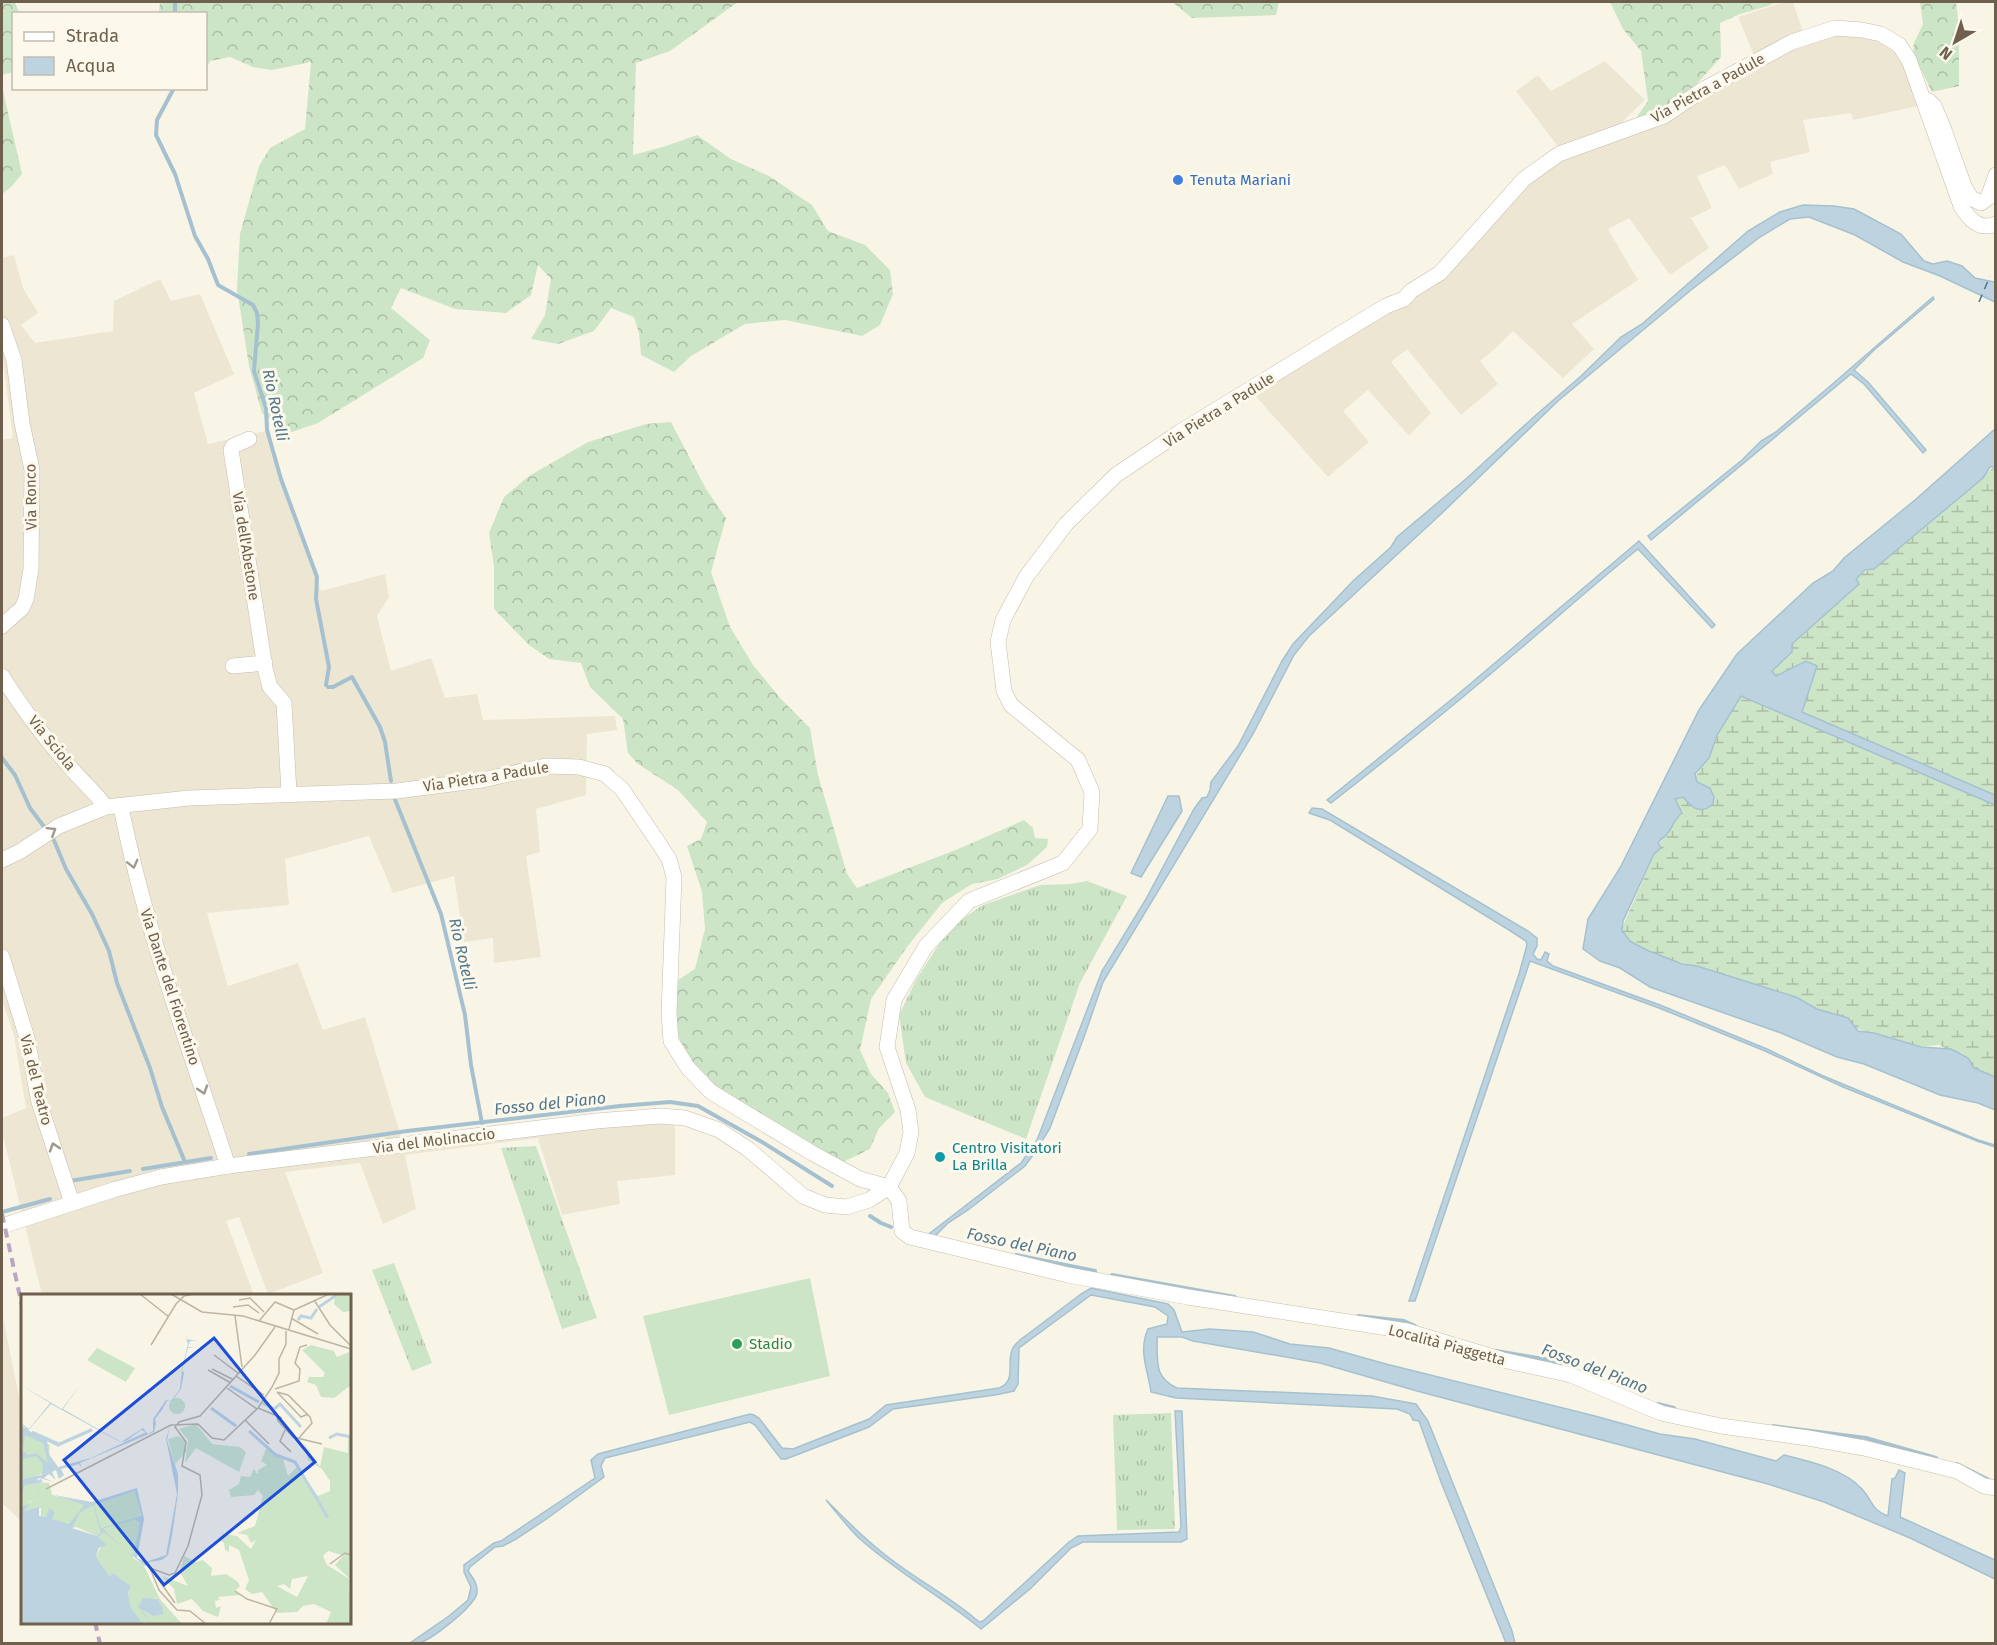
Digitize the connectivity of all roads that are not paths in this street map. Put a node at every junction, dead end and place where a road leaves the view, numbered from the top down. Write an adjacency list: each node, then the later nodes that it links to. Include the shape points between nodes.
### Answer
1 (1919, 91): 2 (street, via 1934,106 1971,198 1981,203 1988,198); 3 (street, Via Pietra a Padule, via 1961,206 1976,224); 15 (street, Via Pietra a Padule, via 1909,60 1899,45 1881,34 1835,28 1784,46 1704,89 1664,116 1558,154 1524,179 1440,273 1404,299 1366,318 1116,475 1066,524 1026,577 1003,620 998,642 1003,685 1011,705 1078,760 1092,792 1090,829 1064,864 969,901 926,946 894,1000 887,1047 908,1110 911,1132 907,1152)
2 (1995, 175)
3 (1995, 224)
4 (2, 325): 6 (street, Via Ronco, via 14,360 32,470 31,569 26,599)
5 (249, 439): 7 (street, Via dell'Abetone, via 231,450)
6 (2, 626)
7 (265, 663): 8 (street); 10 (street, Via dell'Abetone, via 270,687 284,703)
8 (233, 666)
9 (2, 675): 11 (street, Via Sciola, via 70,767)
10 (289, 793): 11 (street, Via Pietra a Padule); 15 (street, Via Pietra a Padule, via 397,791 482,780 546,766 579,767 605,774 622,789 669,859 674,877 671,1041 688,1068 711,1092 802,1147 860,1179)
11 (114, 807): 12 (street, Via Pietra a Padule, one-way to 11, via 59,826); 14 (street, Via Dante del Fiorentino, one-way to 14)
12 (2, 860)
13 (2, 957): 16 (street, Via del Teatro, one-way to 13, via 39,1102 27,1038)
14 (228, 1166): 15 (street, Via del Molinaccio, via 660,1116 684,1118 719,1130 803,1196 825,1205 847,1207 869,1200); 16 (street, Via del Molinaccio, via 161,1177)
15 (889, 1187): 18 (street, Località Piaggetta, via 899,1201 902,1231 924,1241 1068,1275 1407,1331 1503,1360 1571,1375 1660,1413 1864,1448 1957,1471)
16 (72, 1203): 17 (street, Via del Molinaccio)
17 (2, 1226)
18 (1995, 1488)

